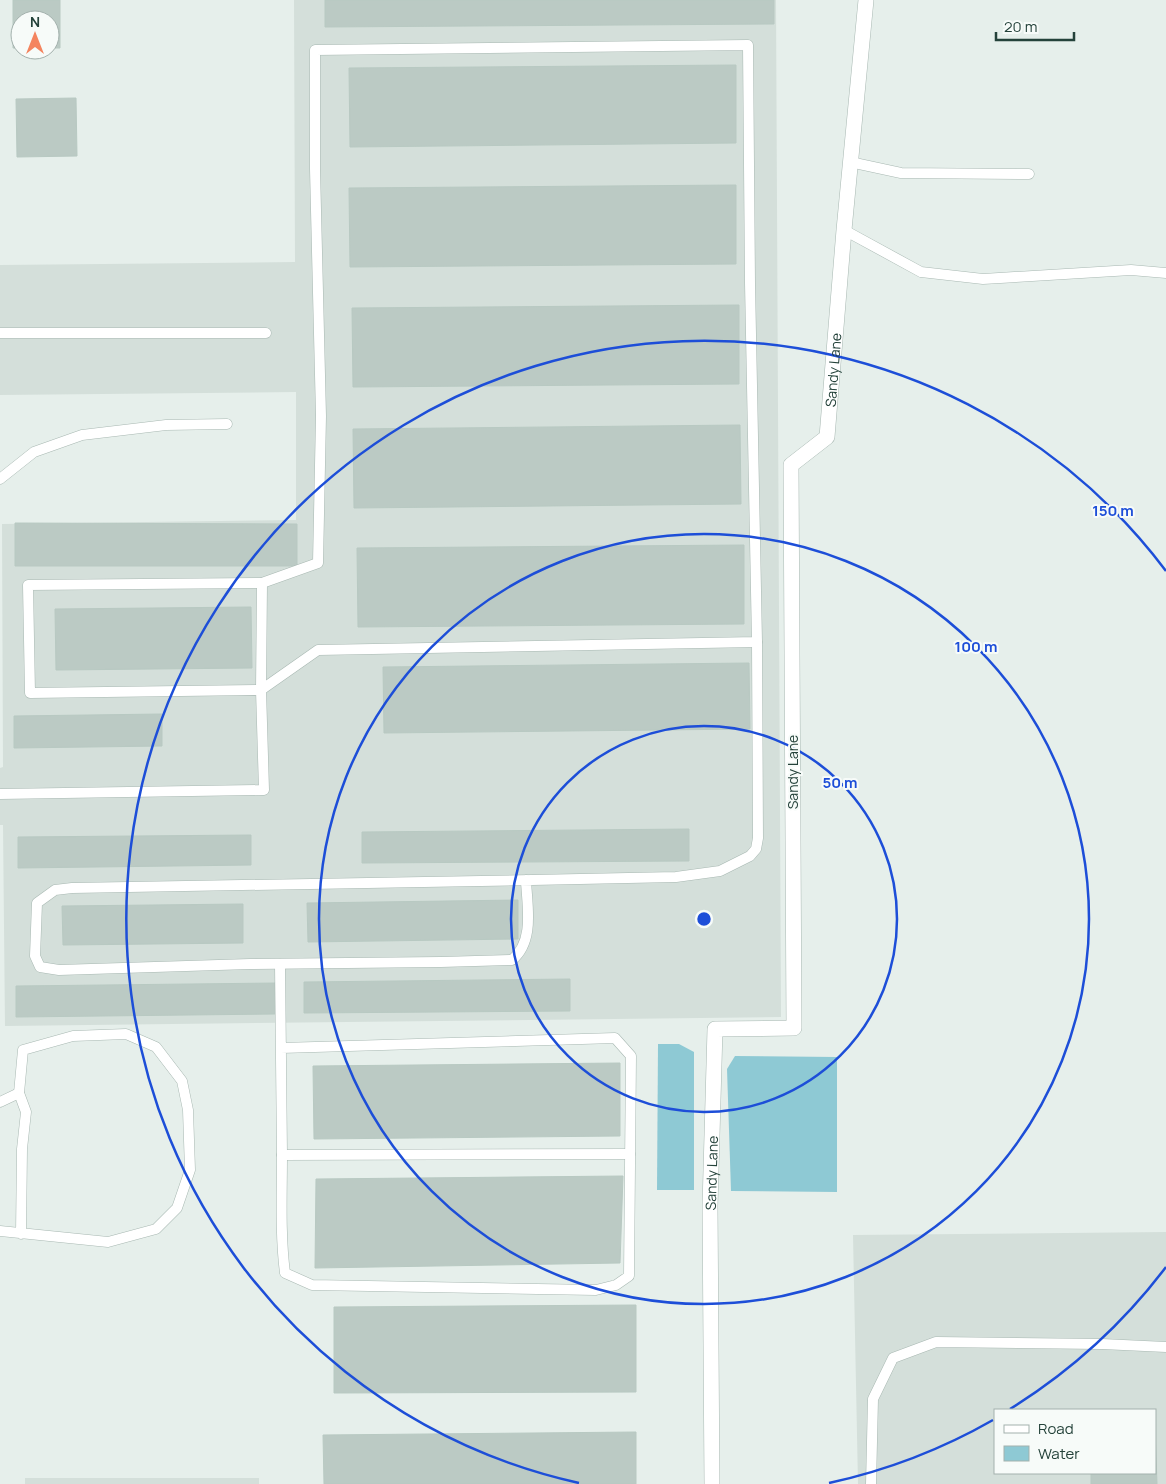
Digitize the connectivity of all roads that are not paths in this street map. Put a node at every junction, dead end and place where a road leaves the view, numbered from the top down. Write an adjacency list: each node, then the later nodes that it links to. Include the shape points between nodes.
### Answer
1 (866, 0): 2 (street, Sandy Lane)
2 (850, 162): 3 (lane, via 901,173); 4 (street, Sandy Lane)
3 (1030, 174)
4 (844, 230): 5 (lane, via 921,272 983,279 1131,270); 24 (street, Sandy Lane, via 827,437 791,465 794,1028 714,1029 710,1206)
5 (1166, 274)
6 (0, 333): 7 (lane)
7 (266, 333)
8 (227, 424): 9 (lane, via 166,425 82,435 34,452)
9 (0, 479)
10 (262, 583): 11 (lane, via 318,563 321,416 315,50 748,44); 12 (lane); 12 (lane, via 28,585 30,694)
11 (758, 642): 12 (lane, via 318,650); 14 (lane, via 758,838 756,849 750,856 720,871 676,877)
12 (261, 690): 13 (lane, via 264,790)
13 (0, 794)
14 (526, 880): 15 (lane, via 528,933 520,953 512,960); 15 (lane, via 72,888 55,890 37,903 34,956 40,967 59,970)
15 (280, 964): 16 (lane)
16 (281, 1048): 19 (lane, via 615,1038 631,1056); 20 (lane)
17 (19, 1093): 18 (lane); 22 (lane, via 26,1112); 22 (lane, via 23,1050 74,1036 126,1034 149,1044 156,1048 182,1081 188,1110 190,1170 177,1208 156,1229 108,1242)
18 (0, 1102)
19 (630, 1154): 20 (lane); 20 (lane, via 629,1276 616,1285 596,1290 312,1285 285,1273)
20 (282, 1155)
21 (0, 1231): 22 (lane)
22 (21, 1234)
23 (1166, 1347): 25 (lane, via 936,1342 893,1358 873,1399)
24 (712, 1484)
25 (872, 1484)

